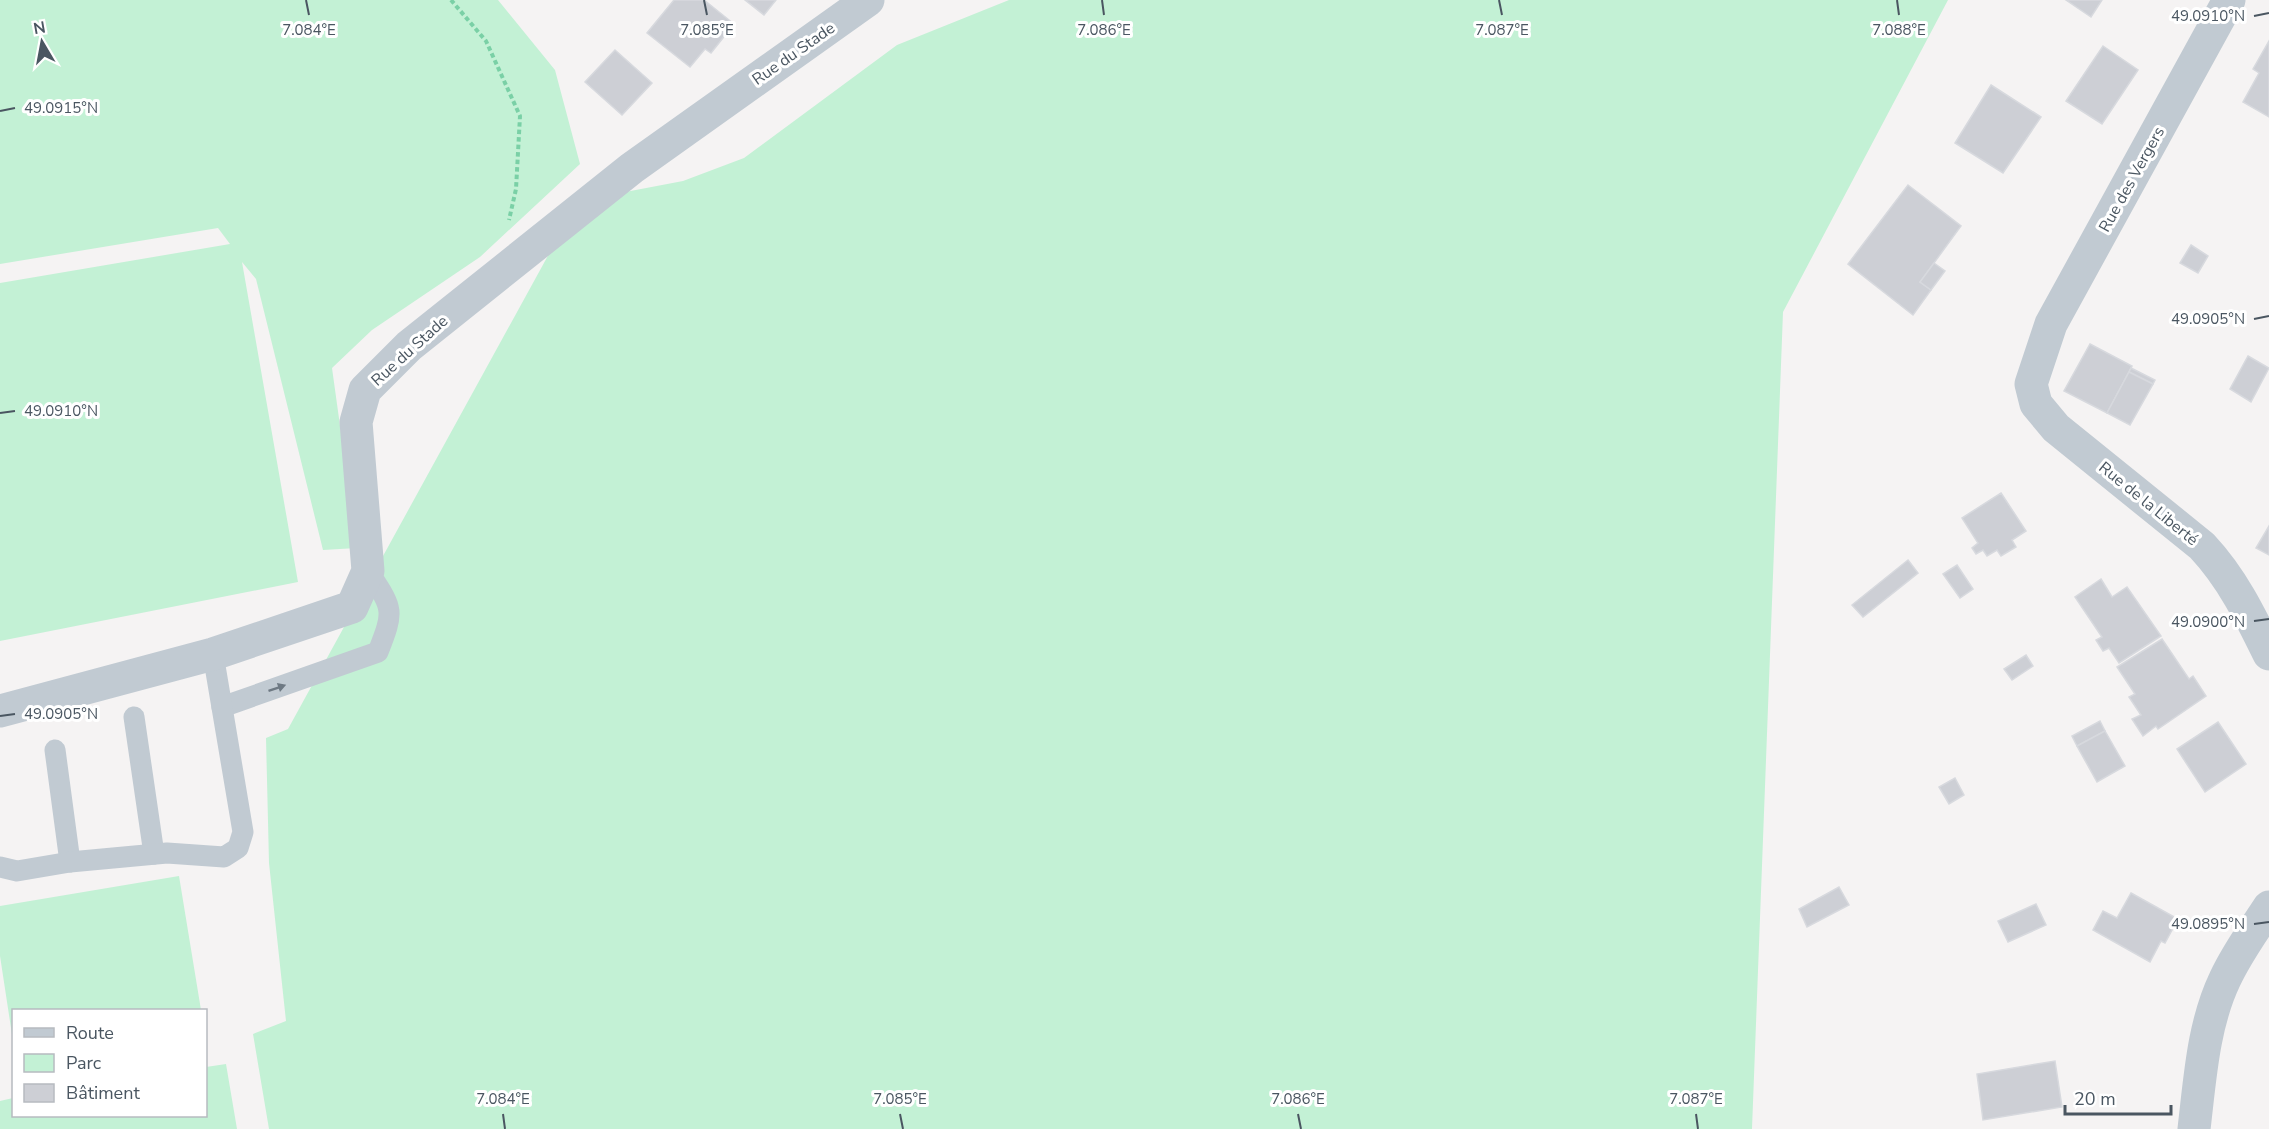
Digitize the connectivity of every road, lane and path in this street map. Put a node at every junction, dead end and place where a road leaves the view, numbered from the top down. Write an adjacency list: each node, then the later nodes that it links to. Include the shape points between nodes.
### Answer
1 (451, 0): 4 (path, via 486,41 520,117 516,189)
2 (868, 0): 6 (street, Rue du Stade, via 632,168 409,346 365,390 356,422)
3 (2229, 0): 5 (street, Rue des Vergers, via 2051,324)
4 (508, 222)
5 (2037, 361): 8 (street, Rue de la Liberté, via 2031,384 2043,415 2202,546 2237,591)
6 (368, 571): 7 (street, Rue du Stade, via 352,607); 9 (lane, one-way to 6, via 378,652 390,623 390,604)
7 (213, 654): 9 (lane); 10 (street, Rue du Stade)
8 (2269, 654)
9 (222, 707): 13 (lane, via 243,832 238,848 224,857)
10 (0, 711)
11 (134, 717): 13 (lane)
12 (55, 750): 14 (lane)
13 (154, 854): 14 (lane)
14 (70, 862): 15 (lane, via 17,871)
15 (0, 867)
16 (2268, 911): 17 (street, via 2236,959 2216,1003 2204,1049)
17 (2194, 1129)

